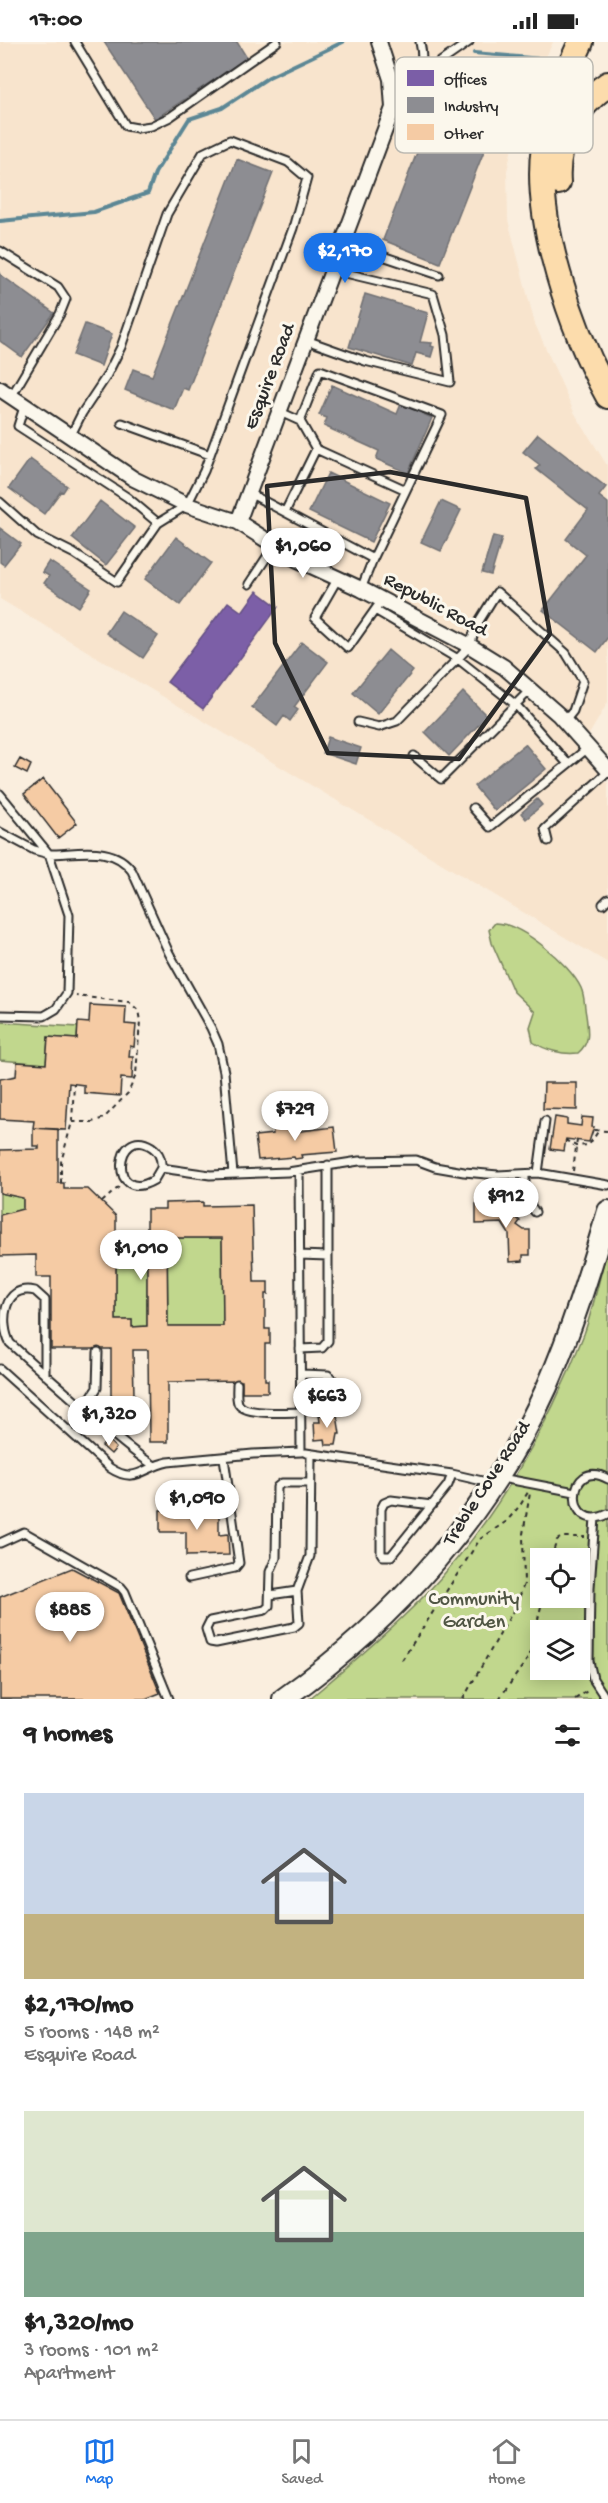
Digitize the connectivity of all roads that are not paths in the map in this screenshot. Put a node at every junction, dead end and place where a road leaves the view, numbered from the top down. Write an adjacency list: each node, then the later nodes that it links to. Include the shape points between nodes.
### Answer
1 (75, 42): 2 (lane, via 126,126 137,128 170,117)
2 (277, 42)
3 (379, 42): 12 (street, Esquire Road, via 391,79)
4 (420, 42): 7 (lane)
5 (470, 42): 8 (lane)
6 (580, 42): 9 (highway)
7 (423, 57)
8 (448, 57)
9 (574, 57)
10 (608, 84): 11 (highway)
11 (593, 97)
12 (393, 108): 15 (street, Esquire Road)
13 (545, 153): 22 (highway, via 543,181 548,226 562,283)
14 (560, 153): 20 (highway, via 557,179 576,280)
15 (344, 243): 17 (street, Esquire Road); 18 (lane)
16 (0, 251): 21 (lane, via 58,287 66,299 60,314)
17 (333, 270): 19 (street, Esquire Road); 19 (lane, via 433,294 445,335 450,382 364,360)
18 (438, 275)
19 (306, 339): 24 (street, Esquire Road)
20 (608, 362)
21 (5, 393): 23 (street, Republic Road)
22 (608, 396)
23 (24, 407): 27 (street, Republic Road); 36 (lane, via 18,426 127,497)
24 (278, 411): 25 (lane); 31 (street, Esquire Road)
25 (300, 421): 28 (lane); 30 (lane, via 320,370 442,415)
26 (122, 423): 29 (lane)
27 (70, 437): 29 (lane, via 121,347 167,214 203,153 230,140 288,162 307,178); 33 (street, Republic Road, via 134,478)
28 (316, 449): 30 (lane); 34 (lane)
29 (210, 455): 33 (lane)
30 (406, 490): 38 (lane)
31 (248, 492): 34 (lane); 35 (street, Esquire Road)
32 (0, 502): 36 (lane, via 37,535 117,582)
33 (187, 505): 35 (street, Republic Road); 36 (lane)
34 (285, 512): 38 (lane)
35 (238, 522): 37 (street, Republic Road)
36 (158, 523)
37 (274, 546): 39 (street, Republic Road); 40 (lane)
38 (373, 559): 41 (lane)
39 (338, 578): 41 (street, Republic Road); 42 (lane, via 315,618 348,648)
40 (249, 584)
41 (361, 589): 42 (street, Republic Road)
42 (378, 605): 43 (street, Republic Road); 44 (lane)
43 (470, 646): 44 (lane); 45 (street, Republic Road, via 504,667); 47 (lane, via 476,626 497,592 566,653 584,681)
44 (458, 659): 46 (lane); 48 (lane, via 397,721 379,727)
45 (530, 690): 46 (lane); 47 (street, Republic Road)
46 (516, 705): 50 (lane, via 441,779); 51 (lane)
47 (565, 721): 49 (street, Republic Road)
48 (358, 722)
49 (588, 748): 51 (lane); 52 (street, Republic Road)
50 (414, 756)
51 (568, 764): 54 (lane, via 490,827)
52 (608, 771): 56 (lane, via 544,829)
53 (0, 794): 57 (lane)
54 (473, 808)
55 (0, 832): 57 (lane)
56 (548, 841)
57 (49, 855): 58 (lane, via 69,915 67,993 56,1009 44,1016); 64 (lane, via 109,854 123,860 132,871 221,1053)
58 (0, 1015)
59 (544, 1121): 63 (lane)
60 (328, 1165): 62 (lane); 65 (lane, via 416,1160 464,1172); 70 (lane)
61 (161, 1168): 61 (lane, via 160,1157 146,1144 133,1145 120,1160 121,1172 133,1184 147,1185); 64 (lane, via 198,1175)
62 (299, 1171): 64 (lane); 69 (lane)
63 (538, 1173): 65 (lane); 66 (lane)
64 (233, 1174)
65 (525, 1174): 68 (lane, via 525,1197)
66 (608, 1185)
67 (608, 1211): 86 (main road, Treble Cove Road, via 563,1348 537,1407)
68 (535, 1212)
69 (299, 1255): 70 (lane); 72 (lane)
70 (328, 1256): 72 (lane, via 328,1341 322,1348)
71 (2, 1326): 76 (lane, via 10,1343); 76 (lane, via 12,1293 25,1289 43,1295)
72 (300, 1349): 75 (lane)
73 (98, 1352): 78 (lane, via 97,1388)
74 (0, 1369): 83 (lane, via 110,1468 133,1476)
75 (301, 1374): 79 (lane); 79 (lane, via 328,1375 336,1389 329,1402)
76 (45, 1375): 78 (lane)
77 (237, 1384): 79 (lane, via 238,1403 252,1412)
78 (84, 1408): 83 (lane, via 132,1452)
79 (301, 1409): 80 (lane)
80 (301, 1452): 81 (lane); 82 (lane)
81 (311, 1454): 84 (lane); 87 (lane)
82 (224, 1458): 83 (lane); 93 (lane, via 238,1563 233,1568)
83 (155, 1466)
84 (452, 1474): 86 (lane); 89 (lane)
85 (608, 1479): 88 (lane, via 588,1476)
86 (495, 1480): 88 (lane); 97 (main road, Treble Cove Road, via 416,1584 353,1645)
87 (310, 1483): 94 (lane, via 310,1556); 95 (lane, via 282,1483 277,1488 276,1558 270,1572)
88 (575, 1492): 91 (lane, via 581,1512)
89 (432, 1505): 89 (lane, via 391,1556 383,1556 384,1503 391,1500)
90 (608, 1514): 91 (lane)
91 (595, 1518): 98 (lane, via 589,1661)
92 (0, 1543): 96 (lane, via 24,1532 125,1592)
93 (189, 1578)
94 (297, 1591): 95 (lane); 95 (lane, via 297,1626 216,1643 208,1640 209,1622 266,1609)
95 (270, 1595)
96 (169, 1699)
97 (284, 1699)
98 (606, 1699)

